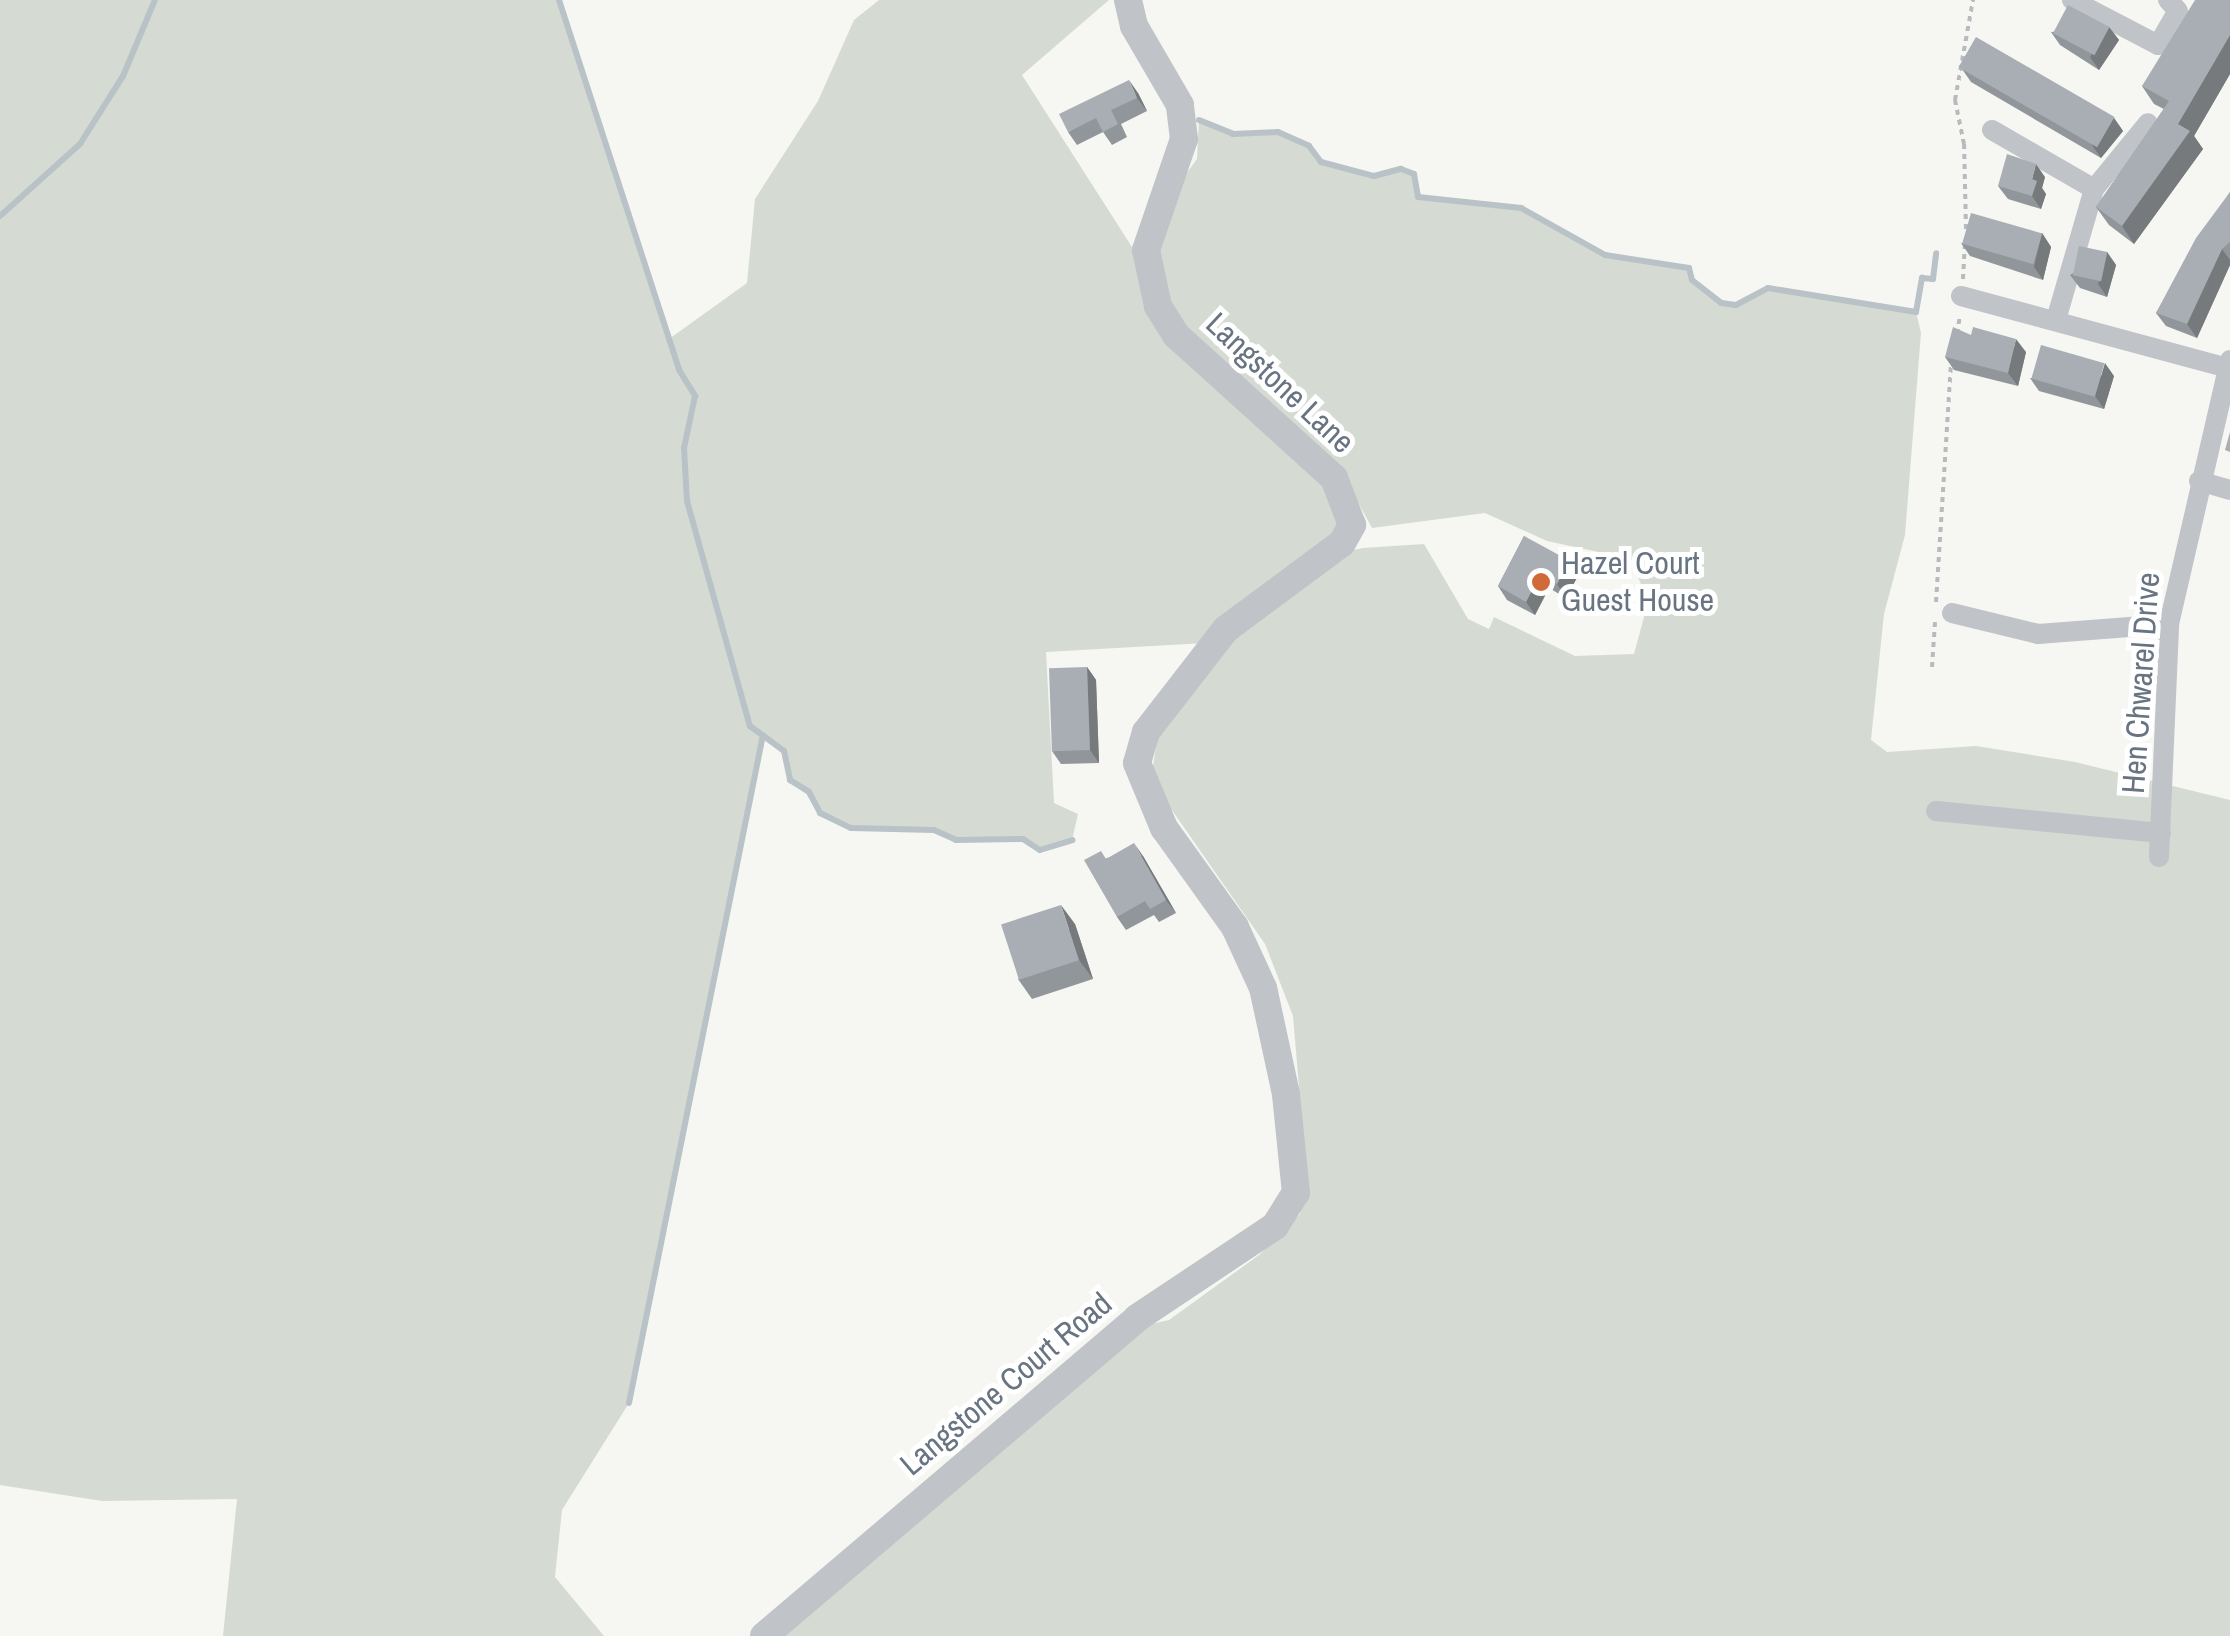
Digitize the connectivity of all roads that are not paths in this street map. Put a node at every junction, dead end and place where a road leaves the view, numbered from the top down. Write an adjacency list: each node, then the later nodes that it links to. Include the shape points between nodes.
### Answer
1 (1128, 0): 17 (street, Langstone Lane, via 1134,26 1180,105 1184,139 1146,250 1158,306 1176,335 1334,478 1352,525 1342,543 1226,628 1146,732 1137,762 1164,828 1235,927 1263,988 1286,1094)
2 (2072, 0): 3 (street, via 2158,46 2178,11)
3 (2168, 0)
4 (2148, 123): 6 (street)
5 (1992, 130): 6 (street)
6 (2094, 189): 8 (street)
7 (1961, 296): 8 (street)
8 (2056, 320): 9 (street)
9 (2228, 364): 10 (street, Hen Chwarel Drive)
10 (2199, 480): 11 (street); 13 (street, Hen Chwarel Drive)
11 (2230, 490)
12 (1952, 613): 13 (street, via 2038,634)
13 (2170, 624): 15 (street, Hen Chwarel Drive)
14 (1936, 812): 15 (street, Hen Chwarel Drive)
15 (2160, 833): 16 (street, Hen Chwarel Drive)
16 (2160, 857)
17 (1296, 1192): 18 (street, Langstone Court Road, via 1275,1226 1137,1318)
18 (764, 1636)

